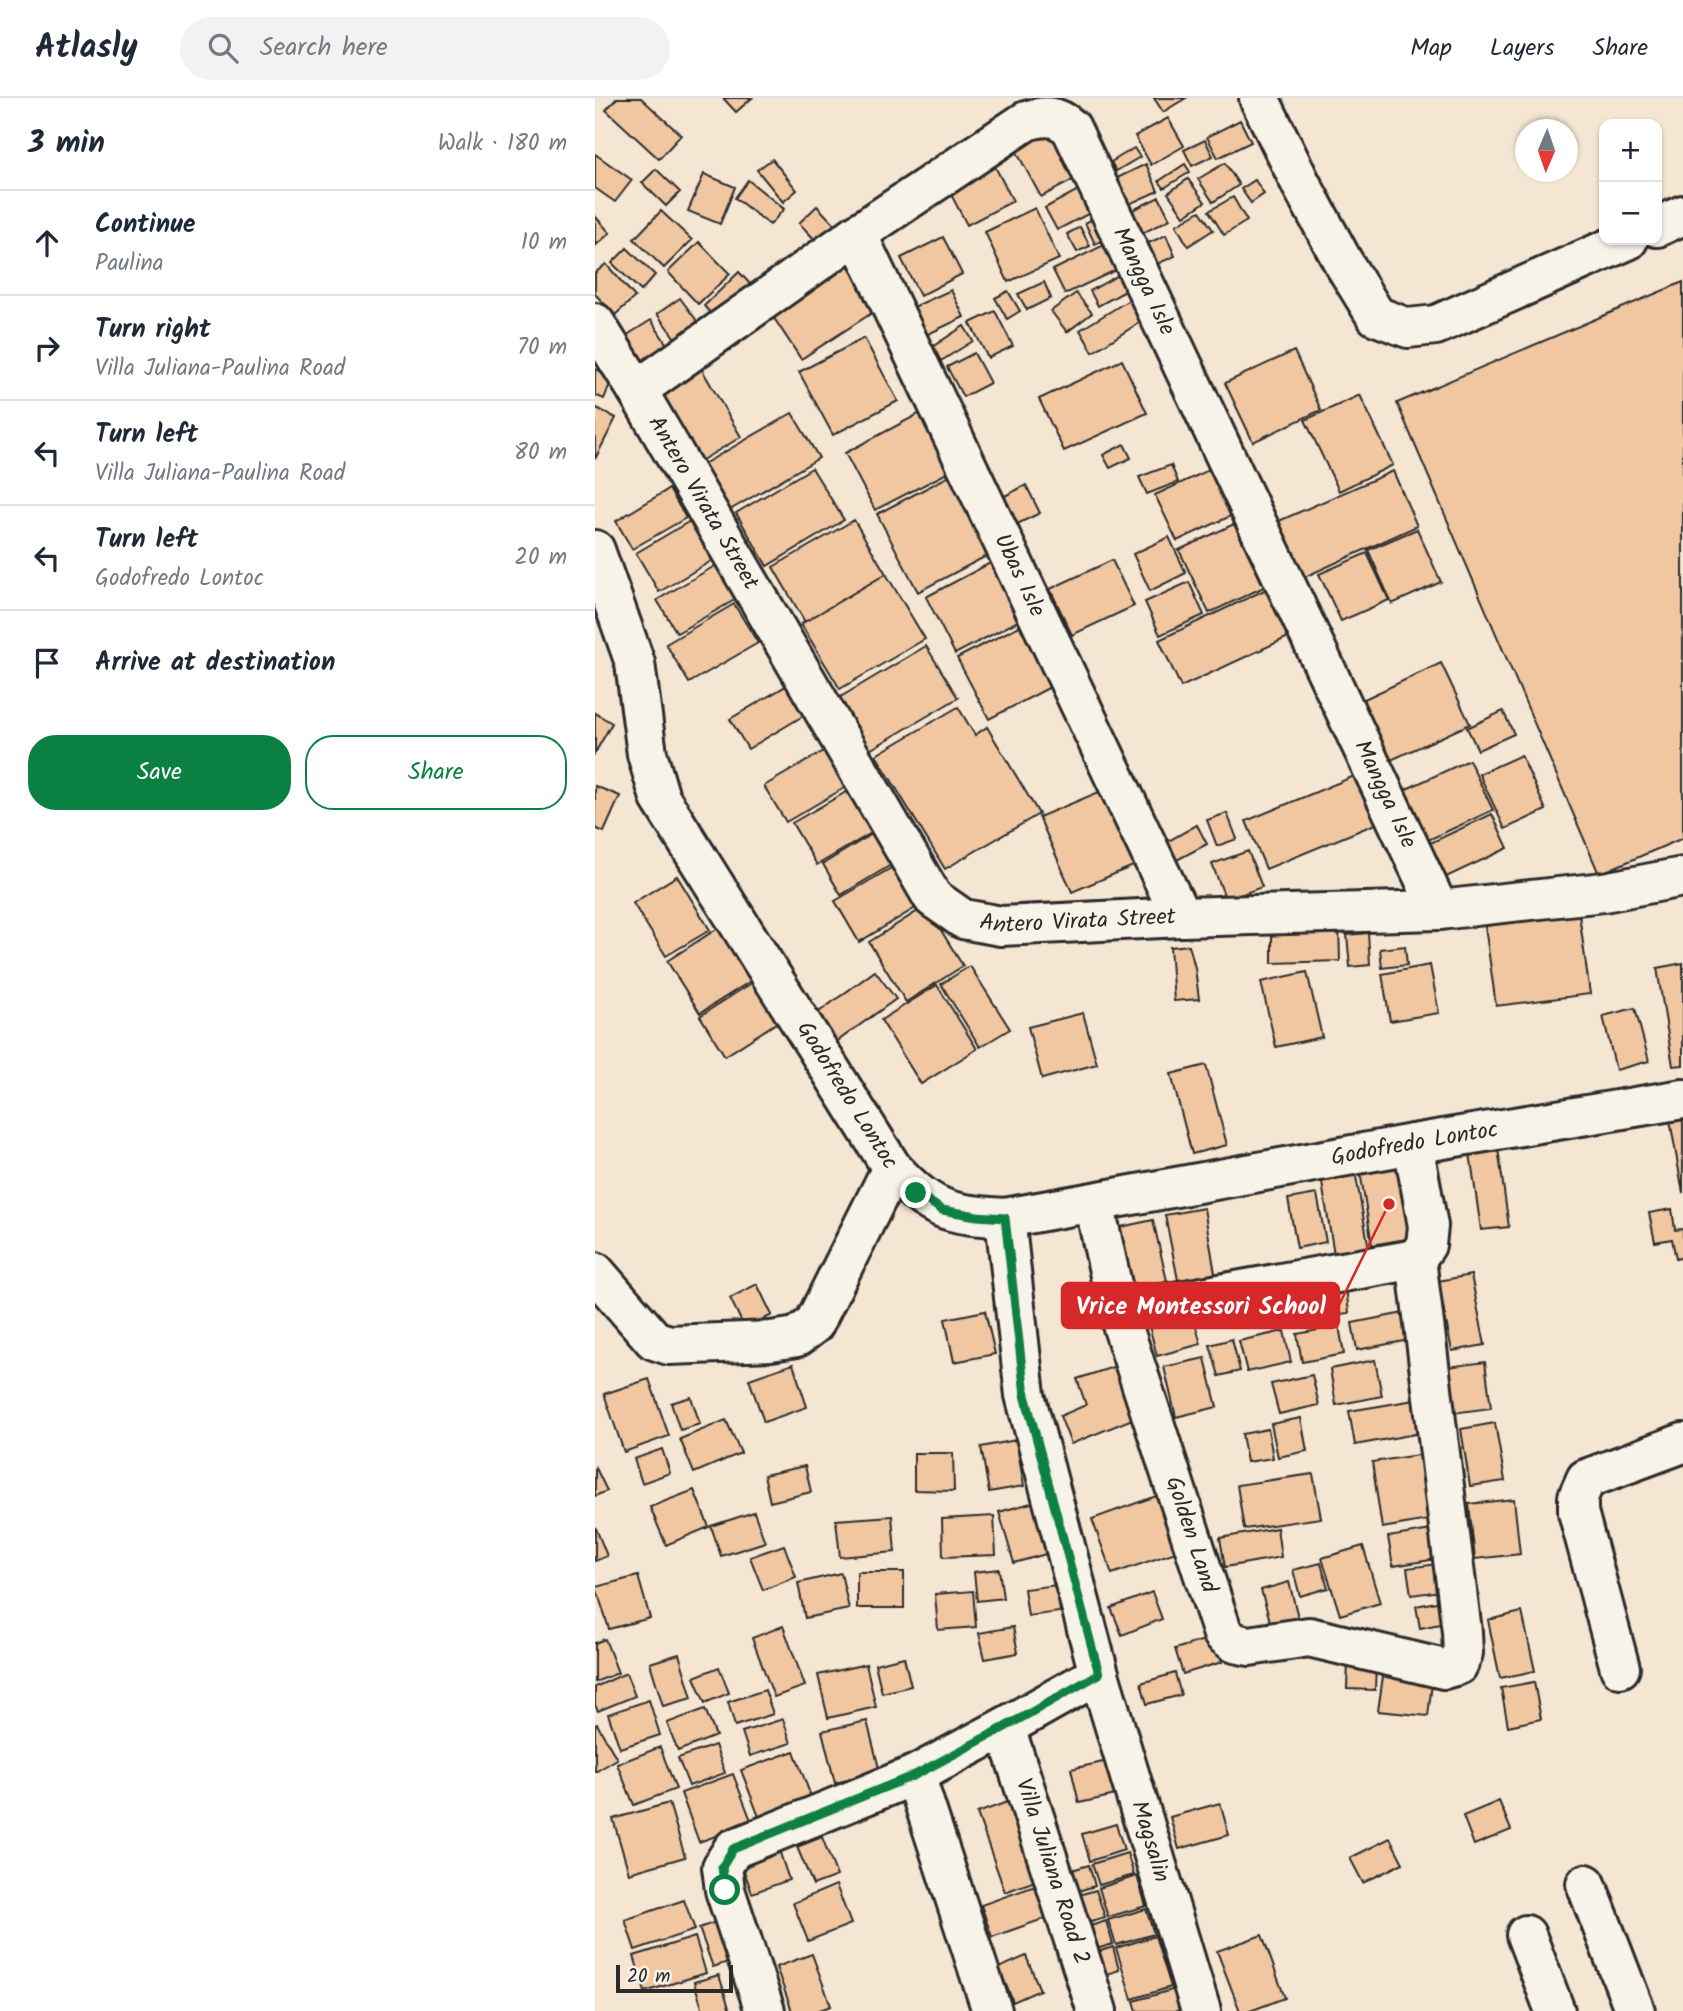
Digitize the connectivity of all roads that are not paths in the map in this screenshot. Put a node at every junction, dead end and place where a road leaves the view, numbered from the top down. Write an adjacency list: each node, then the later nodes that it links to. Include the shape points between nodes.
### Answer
1 (1259, 98): 5 (street, via 1301,184 1376,316 1408,328 1436,325)
2 (1683, 215): 3 (street)
3 (1662, 225)
4 (857, 234): 7 (street, Mangga Isle); 10 (street, Mangga Isle, via 1026,121 1045,116 1060,119 1071,128); 11 (street, Ubas Isle)
5 (1617, 245)
6 (595, 323): 7 (street, Antero Virata Street)
7 (637, 390): 11 (street, Antero Virata Street, via 933,898 963,919 1001,926)
8 (595, 551): 14 (street, Godofredo Lontoc, via 635,663 647,754 660,798)
9 (1683, 877): 10 (street, Antero Virata Street, via 1604,892)
10 (1439, 910): 11 (street, Antero Virata Street)
11 (1181, 917)
12 (1683, 1099): 13 (street, Godofredo Lontoc)
13 (1413, 1144): 15 (street, Godofredo Lontoc); 17 (street, via 1427,1226 1426,1245)
14 (892, 1168): 16 (street, Godofredo Lontoc, via 916,1193 942,1210); 18 (street, via 814,1324 797,1337 669,1345 654,1340)
15 (1094, 1203): 16 (street, Godofredo Lontoc); 19 (street, Golden Land)
16 (1005, 1218): 22 (street, Magsalin, via 1025,1395)
17 (1416, 1259): 19 (street); 19 (street, Golden Land, via 1462,1632 1463,1653 1458,1665 1444,1669 1309,1637 1249,1646 1223,1634)
18 (595, 1272)
19 (1118, 1312)
20 (1683, 1443): 21 (street, via 1586,1479 1578,1497 1578,1512)
21 (1620, 1668)
22 (1099, 1674): 23 (street); 30 (street, Magsalin)
23 (1006, 1730): 24 (street); 29 (street, Villa Juliana Road 2)
24 (916, 1778): 27 (street, via 733,1849 722,1867 725,1890); 28 (street)
25 (1586, 1884): 32 (street)
26 (1526, 1935): 31 (street)
27 (765, 2011)
28 (992, 2011)
29 (1097, 2011)
30 (1201, 2011)
31 (1555, 2011)
32 (1635, 2011)

